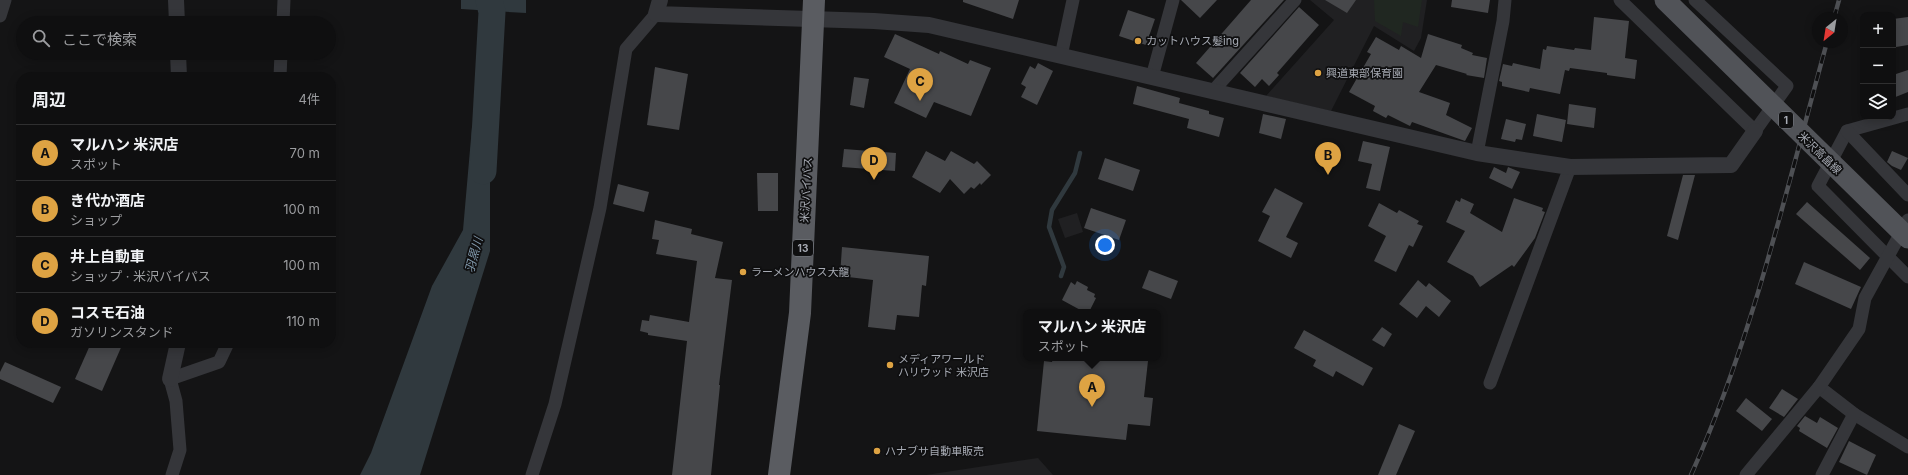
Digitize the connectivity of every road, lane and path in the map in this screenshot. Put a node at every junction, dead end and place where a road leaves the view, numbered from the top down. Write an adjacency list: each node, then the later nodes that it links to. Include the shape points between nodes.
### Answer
1 (5, 0): 13 (street)
2 (176, 0): 14 (street)
3 (284, 0): 15 (street)
4 (1073, 0): 16 (street)
5 (1173, 0): 21 (street)
6 (1295, 0): 22 (street)
7 (1505, 0): 26 (street)
8 (1620, 0): 24 (street)
9 (1665, 0): 30 (main road, 米沢高畠線 / 1, bridge)
10 (1695, 0): 24 (street, via 1786,86)
11 (658, 7): 12 (street); 41 (street, via 626,49 600,208 555,404)
12 (813, 10): 16 (street, via 874,21 930,25); 42 (highway, 米沢バイパス / 13, via 800,313)
13 (0, 16)
14 (177, 16)
15 (283, 16)
16 (1061, 56): 21 (street)
17 (179, 60): 19 (street)
18 (281, 60): 20 (street)
19 (180, 72)
20 (280, 72)
21 (1152, 77): 22 (street)
22 (1212, 92): 26 (street)
23 (1908, 114): 25 (street)
24 (1755, 131): 27 (street, via 1731,165)
25 (1847, 131): 28 (street); 31 (street, via 1818,186)
26 (1477, 153): 27 (street)
27 (1570, 167): 36 (street)
28 (1908, 195)
29 (1908, 220): 31 (street)
30 (1908, 238)
31 (1888, 258): 32 (street); 37 (street, via 1864,298 1860,330)
32 (1908, 277)
33 (177, 348): 35 (street)
34 (226, 348): 35 (street, via 219,362)
35 (170, 379): 40 (street, via 176,401 180,450)
36 (1490, 383)
37 (1819, 387): 38 (street); 43 (street)
38 (1854, 414): 39 (street); 44 (street)
39 (1908, 446)
40 (172, 475)
41 (532, 475)
42 (779, 475)
43 (1746, 475)
44 (1822, 475)

